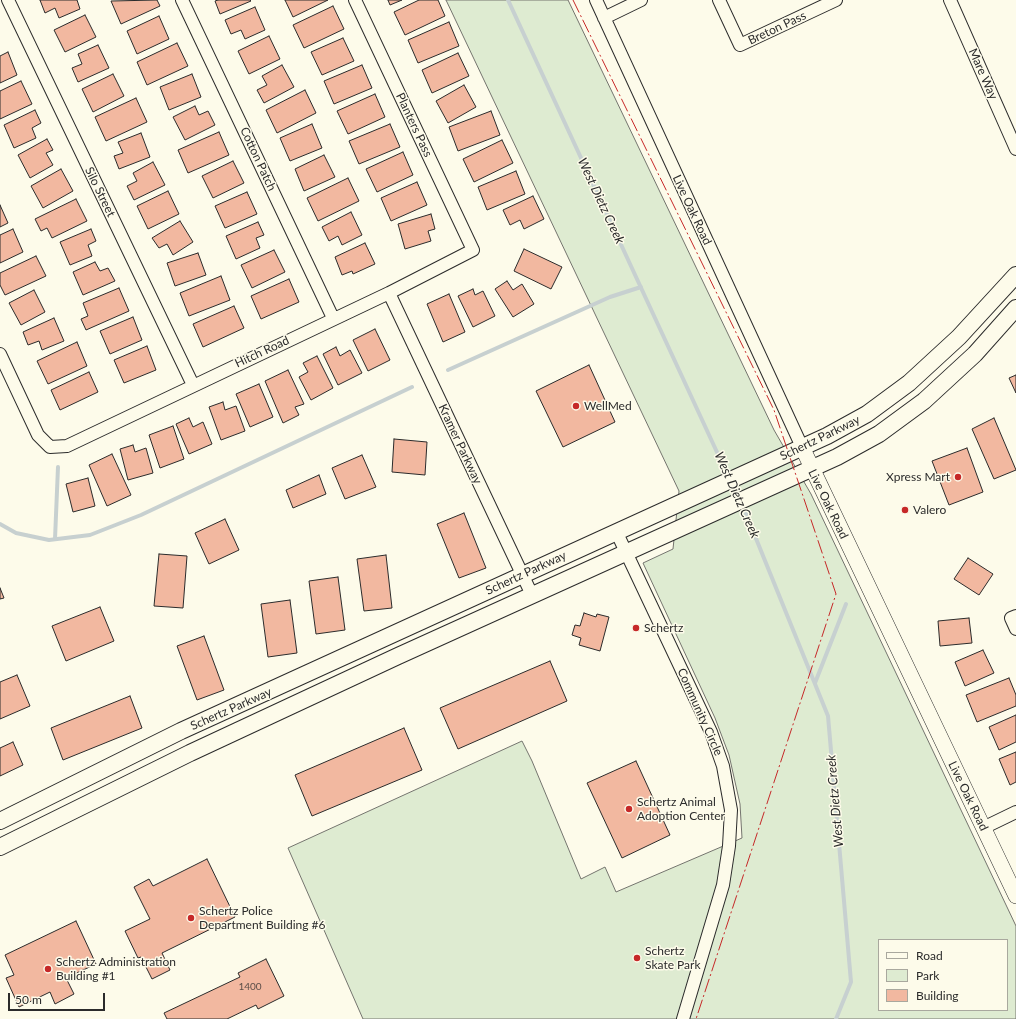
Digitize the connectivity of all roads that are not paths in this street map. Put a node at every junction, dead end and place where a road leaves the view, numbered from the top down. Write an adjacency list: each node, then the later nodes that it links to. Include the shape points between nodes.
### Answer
1 (8, 0): 17 (street, Silo Street)
2 (182, 0): 15 (street, Cotton Patch)
3 (355, 0): 11 (street, Planters Pass)
4 (596, 0): 9 (street, Live Oak Road)
5 (641, 0): 9 (street)
6 (719, 0): 7 (street, Breton Pass, via 740,45)
7 (836, 0)
8 (950, 0): 10 (street, Mare Way)
9 (604, 18): 18 (street, Live Oak Road)
10 (1016, 149)
11 (473, 250): 13 (street, Hitch Road)
12 (1016, 275): 18 (main road, Schertz Parkway, via 959,337 909,383 867,414)
13 (389, 293): 15 (street, Hitch Road); 22 (street, Kramer Parkway)
14 (1016, 308): 19 (main road, Schertz Parkway, via 975,354 924,401 879,434)
15 (333, 318): 17 (street, Hitch Road)
16 (0, 354): 17 (street, Hitch Road, via 38,435 50,447 67,446)
17 (192, 385)
18 (802, 447): 19 (street, Live Oak Road); 20 (main road, Schertz Parkway)
19 (812, 468): 21 (main road, Schertz Parkway); 37 (street, Live Oak Road)
20 (616, 532): 21 (street, Community Circle); 22 (main road, Schertz Parkway)
21 (626, 552): 23 (main road, Schertz Parkway); 40 (street, Community Circle, via 711,732 723,766 731,810 723,885)
22 (522, 574): 23 (street, Kramer Parkway); 24 (main road, Schertz Parkway)
23 (532, 595): 25 (main road, Schertz Parkway)
24 (453, 608): 25 (main road); 26 (main road, Schertz Parkway)
25 (461, 626): 27 (main road, Schertz Parkway)
26 (388, 636): 27 (main road); 28 (main road, Schertz Parkway)
27 (398, 656): 29 (main road, Schertz Parkway)
28 (262, 695): 29 (main road); 30 (main road, Schertz Parkway)
29 (272, 715): 31 (main road, Schertz Parkway)
30 (180, 732): 31 (main road); 32 (main road, Schertz Parkway)
31 (190, 753): 34 (main road, Schertz Parkway)
32 (59, 793): 34 (main road); 35 (main road, Schertz Parkway)
33 (1016, 812): 37 (street)
34 (67, 815): 38 (main road, Schertz Parkway)
35 (0, 821)
36 (0, 824): 38 (main road)
37 (984, 828): 39 (street, Live Oak Road)
38 (4, 845)
39 (1016, 896)
40 (684, 1019)

